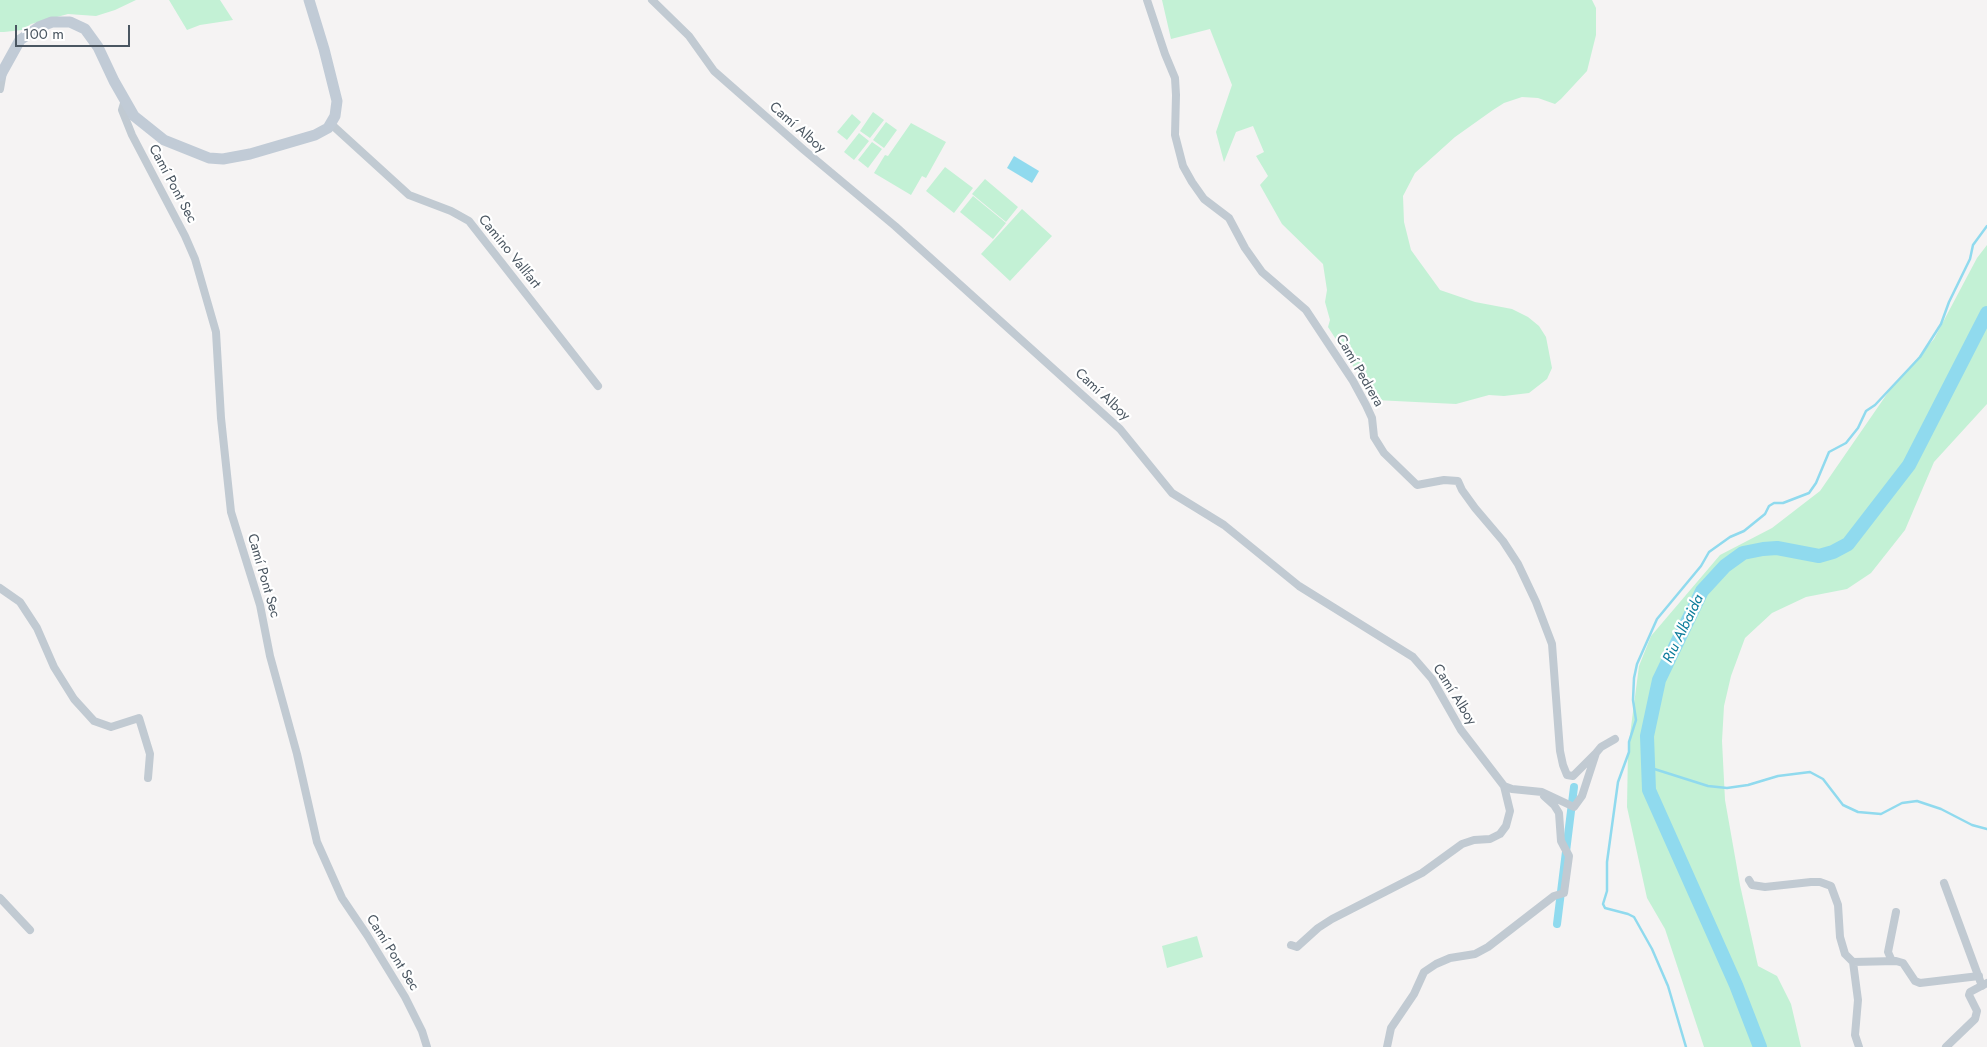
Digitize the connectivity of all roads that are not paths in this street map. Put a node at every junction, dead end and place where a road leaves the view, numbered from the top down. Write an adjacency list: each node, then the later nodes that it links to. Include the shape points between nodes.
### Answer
1 (309, 0): 7 (main road, via 337,100)
2 (652, 0): 13 (street, Camí Alboy, via 689,36 714,71 895,226 1120,429 1172,493 1224,525 1298,586 1412,657 1432,679 1461,730)
3 (1147, 0): 11 (street, Camí Pedrera, via 1175,78 1175,135 1188,174 1204,199 1229,218 1262,272 1306,310 1353,381 1372,418 1374,437 1384,453 1417,485 1458,481 1475,508 1503,541 1518,564 1550,638 1560,751 1567,775 1573,776)
4 (1, 73): 5 (street); 6 (main road, via 20,40 52,22 70,22 85,29 98,47)
5 (0, 89)
6 (125, 100): 7 (main road, via 134,116 164,140 209,158 250,154 315,135); 25 (street, Camí Pont Sec, via 122,110 132,136 195,259 216,332 231,512 260,605 317,842 342,898 405,997)
7 (331, 124): 8 (street, Camino Vallfart, via 410,195 469,221)
8 (598, 386)
9 (0, 588): 12 (street, via 20,602 37,628 54,667 74,699 94,721 111,727 139,718 150,754)
10 (1615, 739): 11 (street)
11 (1596, 753): 14 (street, via 1582,796 1574,807)
12 (148, 778)
13 (1504, 786): 14 (street); 20 (street, via 1510,811 1500,834 1462,844 1422,873 1332,919 1297,947)
14 (1533, 790): 26 (street, via 1559,812 1561,841 1570,859 1564,893 1554,896 1488,947 1475,954 1450,958 1424,972 1391,1028)
15 (1749, 880): 22 (street, via 1752,885 1764,886 1811,882 1831,886 1838,905 1840,937 1846,954)
16 (1944, 883): 23 (street)
17 (0, 898): 19 (street)
18 (1896, 912): 21 (street, via 1888,952)
19 (30, 930)
20 (1291, 945)
21 (1892, 961): 22 (street); 23 (street, via 1903,963 1920,984)
22 (1853, 962): 27 (street, via 1858,1000 1855,1035)
23 (1979, 976): 24 (street)
24 (1985, 984): 28 (street, via 1969,994 1977,1015)
25 (427, 1047)
26 (1387, 1047)
27 (1859, 1047)
28 (1946, 1047)

